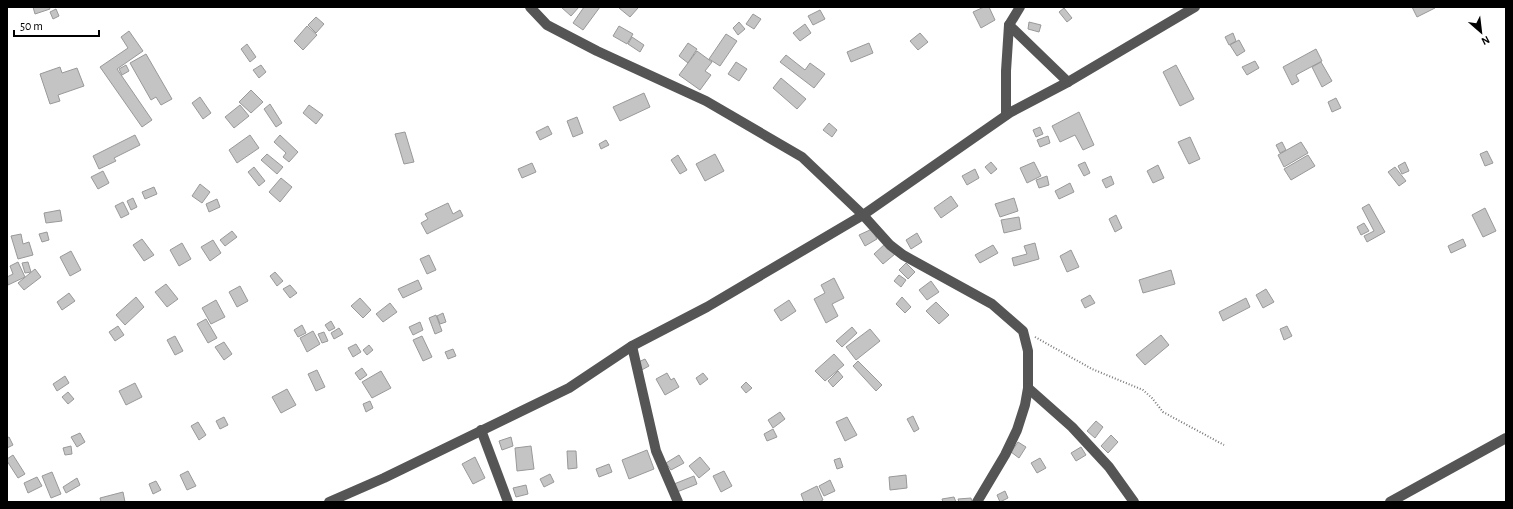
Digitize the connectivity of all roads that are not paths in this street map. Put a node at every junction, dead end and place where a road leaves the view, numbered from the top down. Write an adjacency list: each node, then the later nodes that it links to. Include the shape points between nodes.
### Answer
1 (530, 7): 7 (street, via 547,25 596,51 706,101 802,157)
2 (1020, 7): 4 (street)
3 (1195, 7): 5 (street)
4 (1010, 25): 5 (street); 6 (street)
5 (1068, 82): 6 (street)
6 (1006, 115): 7 (street)
7 (863, 215): 8 (street, via 707,307); 9 (street, via 903,255 992,304 1023,331 1028,351)
8 (632, 346): 10 (street, via 569,388); 14 (street, via 656,451)
9 (1028, 388): 15 (street, via 1017,430); 16 (street, via 1072,427 1109,467)
10 (481, 430): 12 (street, via 384,478); 13 (street)
11 (1506, 438): 17 (street)
12 (328, 502)
13 (508, 502)
14 (678, 502)
15 (977, 502)
16 (1134, 502)
17 (1390, 502)

